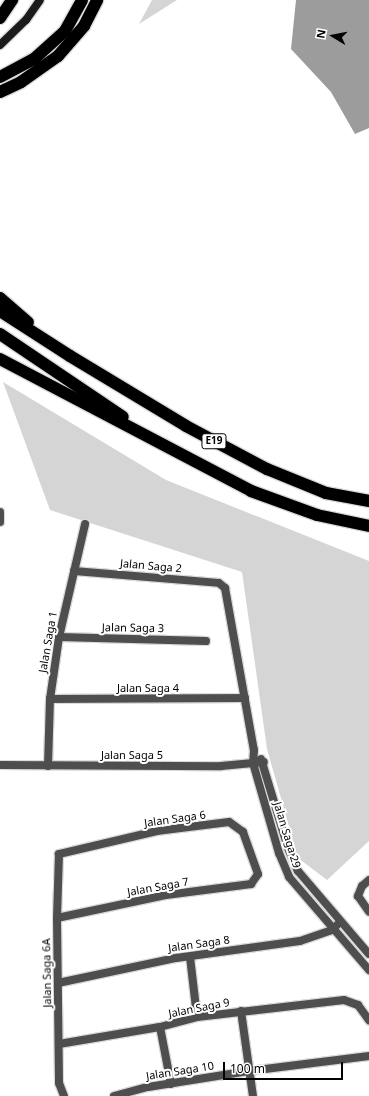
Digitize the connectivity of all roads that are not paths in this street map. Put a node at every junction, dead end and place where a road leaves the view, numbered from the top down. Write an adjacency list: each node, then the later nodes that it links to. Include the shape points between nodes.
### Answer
1 (12, 0): 5 (highway)
2 (40, 0): 6 (street, via 26,20)
3 (82, 0): 7 (highway, via 65,31 34,59)
4 (97, 0): 8 (highway, via 84,26 58,56 21,82)
5 (0, 18)
6 (0, 45)
7 (0, 77)
8 (0, 92)
9 (0, 298): 12 (highway)
10 (0, 311): 12 (highway, E19)
11 (0, 334): 14 (highway, E19)
12 (70, 356): 15 (highway, E19, via 186,426 267,469 326,493)
13 (0, 359): 14 (highway)
14 (170, 449): 19 (highway, E19, via 251,491 317,516)
15 (369, 501)
16 (0, 512): 17 (street)
17 (0, 522)
18 (86, 524): 20 (street, Jalan Saga 1)
19 (369, 526)
20 (74, 571): 21 (street, Jalan Saga 2, via 219,583); 22 (street, Jalan Saga 1)
21 (225, 588): 24 (street, Jalan Saga 29)
22 (59, 637): 23 (street, Jalan Saga 3); 25 (street, Jalan Saga 1)
23 (206, 640)
24 (245, 698): 25 (street, Jalan Saga 4); 26 (street, Jalan Saga 29)
25 (50, 699): 30 (street, Jalan Saga 1)
26 (254, 750): 27 (street, Jalan Saga 29); 28 (street, Jalan Saga 29)
27 (264, 762): 28 (street, Jalan Saga 5); 36 (street, Jalan Saga 29, via 288,848 298,871)
28 (253, 763): 30 (street, Jalan Saga 5, via 221,766); 37 (street, Jalan Saga 29, via 289,878)
29 (0, 765): 30 (street, Jalan Saga 5)
30 (48, 766)
31 (63, 851): 32 (street, Jalan Saga 6, via 157,831 229,822 243,832); 35 (street, Jalan Saga 6A, via 57,861)
32 (258, 874): 35 (street, Jalan Saga 7, via 251,884 166,895)
33 (369, 880): 34 (street, via 358,891 358,896)
34 (369, 912)
35 (57, 918): 41 (street, Jalan Saga 6A)
36 (340, 922): 37 (street, Jalan Saga 8); 38 (street, Jalan Saga 29)
37 (332, 930): 39 (street, Jalan Saga 8, via 300,941); 40 (street, Jalan Saga 29)
38 (369, 954)
39 (190, 957): 41 (street, Jalan Saga 8); 43 (street)
40 (369, 970)
41 (58, 983): 46 (street, Jalan Saga 6A)
42 (241, 1011): 43 (street, Jalan Saga 9); 44 (street, Jalan Saga 9, via 344,1000 358,1005); 48 (street)
43 (197, 1017): 45 (street, Jalan Saga 9)
44 (369, 1020)
45 (160, 1027): 46 (street, Jalan Saga 9); 49 (street)
46 (59, 1044): 50 (street, Jalan Saga 6A, via 59,1083)
47 (369, 1056): 48 (street, Jalan Saga 10)
48 (249, 1071): 49 (street, Jalan Saga 10); 52 (street)
49 (171, 1084): 51 (street, Jalan Saga 10)
50 (64, 1096)
51 (114, 1096)
52 (253, 1096)

